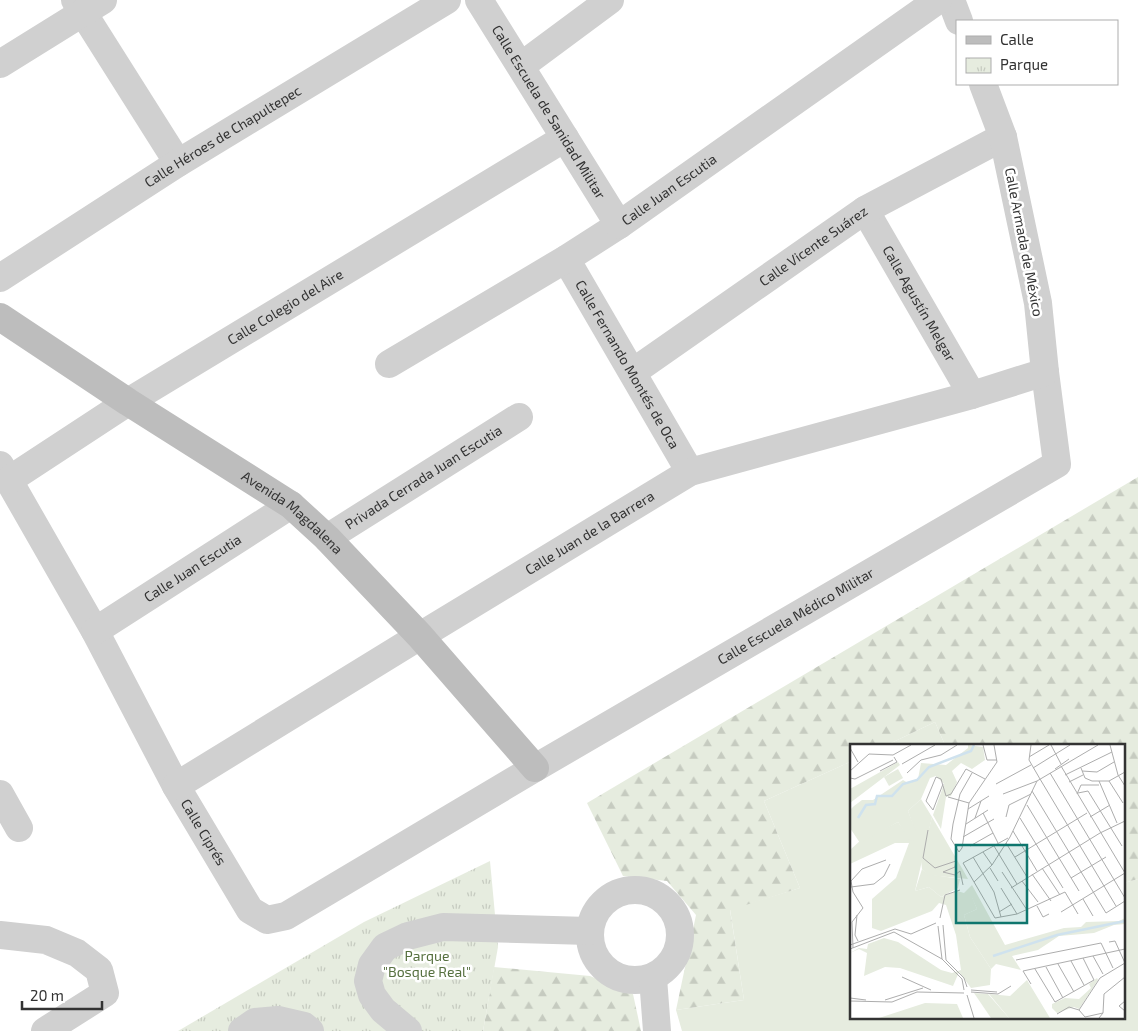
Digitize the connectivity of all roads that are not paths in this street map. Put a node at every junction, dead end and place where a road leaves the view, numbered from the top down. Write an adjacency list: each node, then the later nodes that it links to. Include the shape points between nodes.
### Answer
1 (447, 0): 13 (street, Calle Héroes de Chapultepec)
2 (479, 0): 9 (street, Calle Escuela de Sanidad Militar)
3 (610, 0): 9 (street)
4 (938, 0): 15 (street, Calle Juan Escutia)
5 (951, 0): 7 (street)
6 (87, 4): 8 (street); 13 (street)
7 (959, 20)
8 (0, 64)
9 (521, 66): 12 (street, Calle Escuela de Sanidad Militar)
10 (983, 85): 11 (street, Calle Armada de México)
11 (1003, 137): 14 (street, Calle Vicente Suárez); 21 (street, Calle Armada de México, via 1038,303)
12 (565, 138): 15 (street, Calle Escuela de Sanidad Militar); 23 (street, Calle Colegio del Aire)
13 (178, 163): 17 (street, Calle Héroes de Chapultepec)
14 (865, 210): 20 (street, Calle Vicente Suárez); 22 (street, Calle Agustín Melgar)
15 (619, 225): 16 (street, Calle Juan Escutia)
16 (566, 259): 19 (street, Calle Juan Escutia); 20 (street, Calle Fernando Montés de Oca)
17 (0, 278)
18 (0, 317): 23 (main road, Avenida Magdalena)
19 (389, 364)
20 (633, 372): 27 (street, Calle Fernando Montés de Oca)
21 (1045, 372): 22 (street, Calle Juan de la Barrera); 25 (street, Calle Armada de México)
22 (972, 395): 27 (street, Calle Juan de la Barrera)
23 (128, 402): 26 (street, Calle Colegio del Aire); 28 (main road, Avenida Magdalena)
24 (519, 417): 29 (street, Privada Cerrada Juan Escutia)
25 (1057, 464): 32 (street, Calle Escuela Médico Militar)
26 (5, 472): 30 (street, Calle Ciprés)
27 (690, 472): 31 (street, Calle Juan de la Barrera)
28 (291, 505): 29 (main road, Avenida Magdalena); 30 (street, Calle Juan Escutia)
29 (327, 538): 31 (main road, Avenida Magdalena)
30 (95, 631): 33 (street, Calle Ciprés)
31 (420, 636): 32 (main road, Avenida Magdalena); 33 (street, Calle Juan de la Barrera)
32 (535, 768): 33 (street, Calle Ciprés, via 286,916 267,920 250,910)
33 (176, 786)
34 (0, 794): 35 (street)
35 (19, 828)
36 (589, 931): 38 (street, via 590,946 608,973 637,981); 38 (street, via 593,916 602,903 615,894 645,890 658,896 676,917 680,938 674,959); 42 (street, via 443,927 408,936 385,947 372,965 368,981 372,996)
37 (0, 935): 39 (street, via 46,940 77,953 99,970 105,992)
38 (653, 978): 43 (street)
39 (45, 1031)
40 (242, 1031): 41 (street, via 255,1022 278,1020 304,1026)
41 (310, 1031)
42 (408, 1031)
43 (657, 1031)

